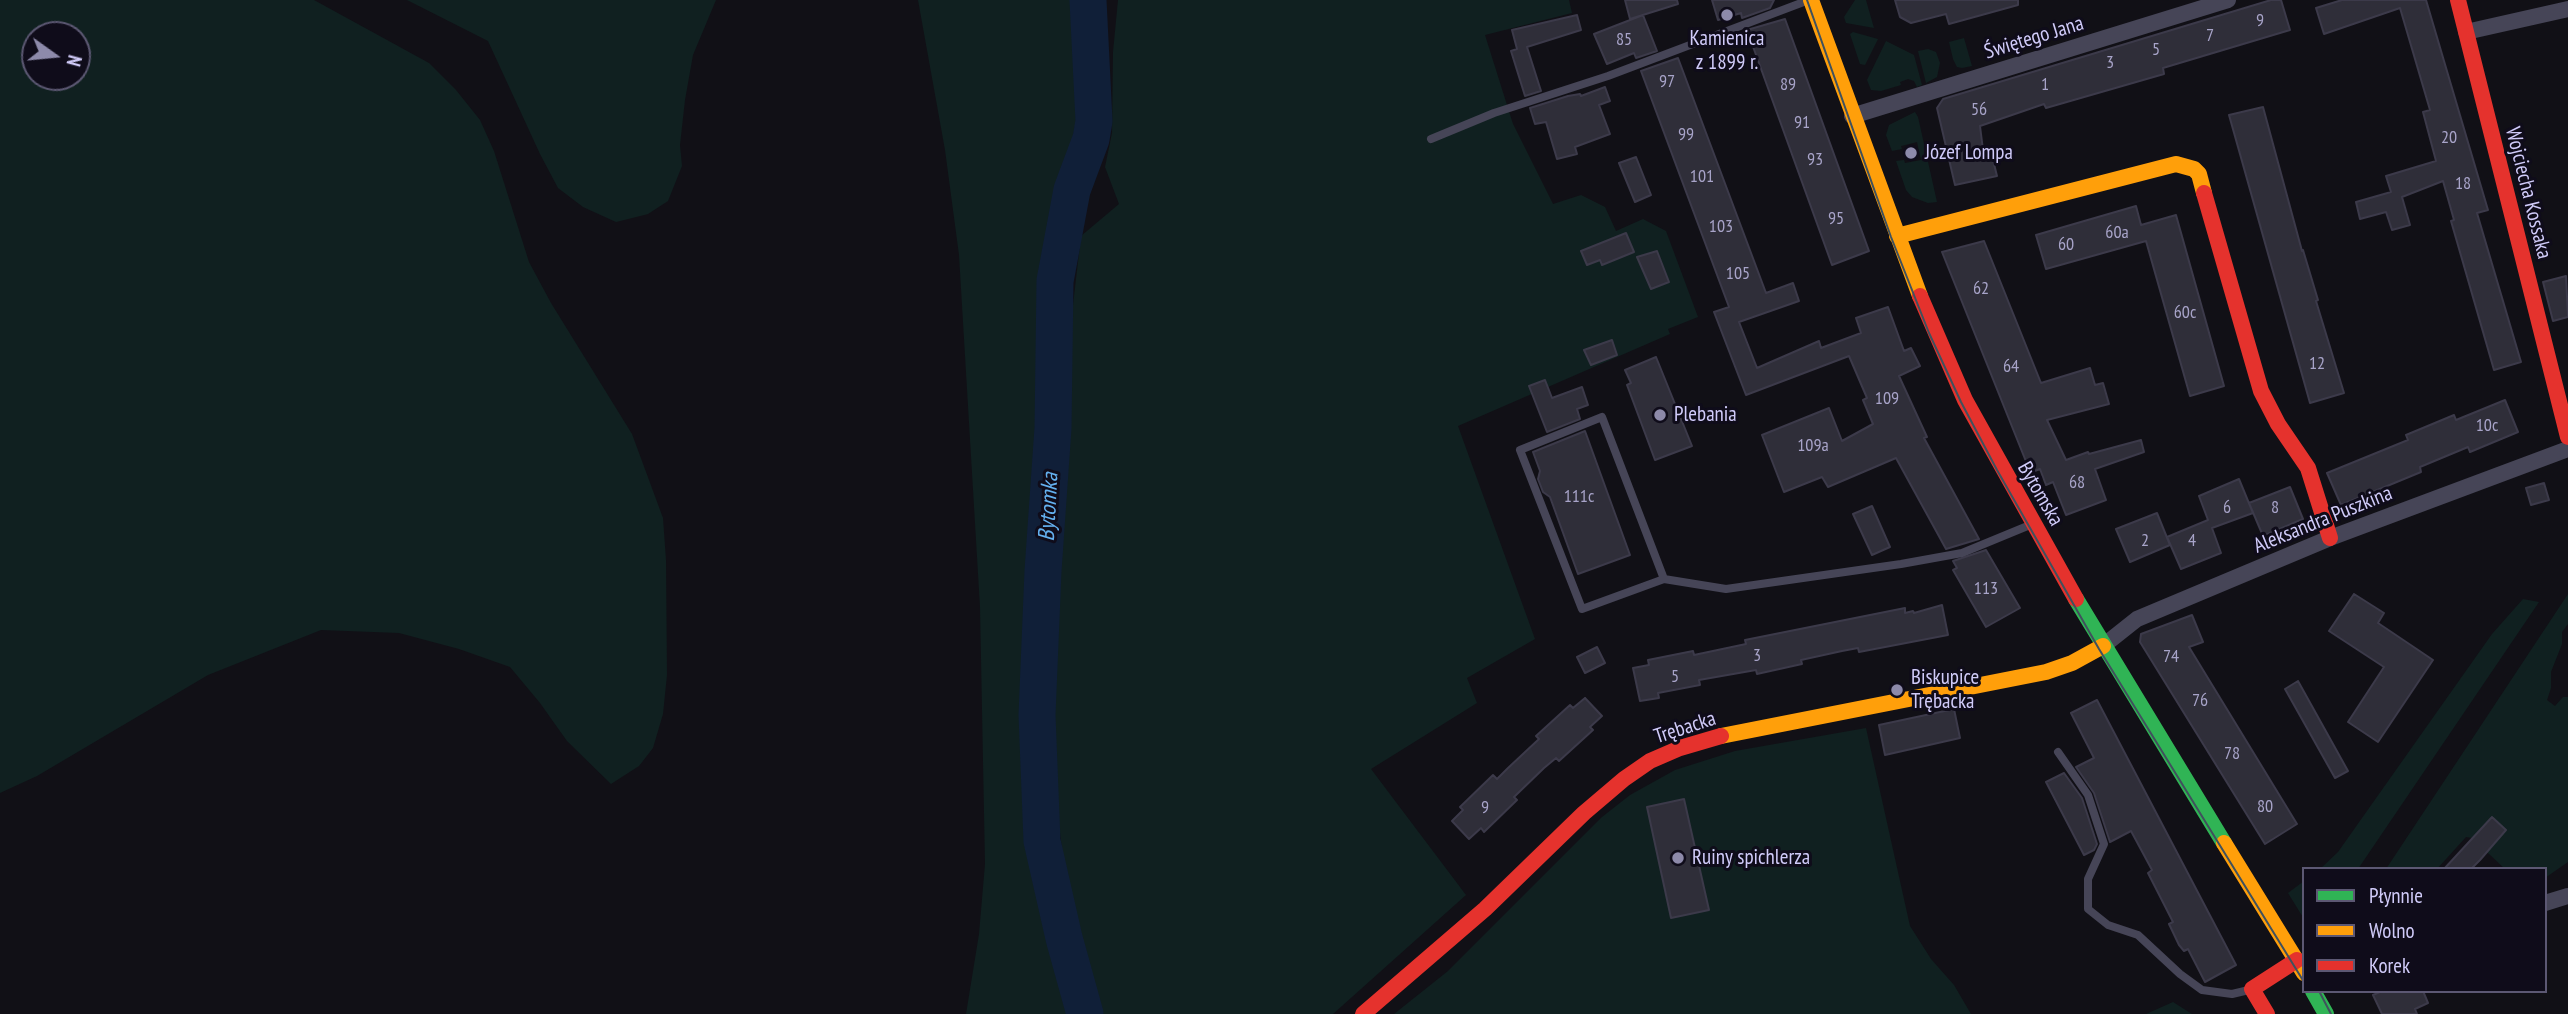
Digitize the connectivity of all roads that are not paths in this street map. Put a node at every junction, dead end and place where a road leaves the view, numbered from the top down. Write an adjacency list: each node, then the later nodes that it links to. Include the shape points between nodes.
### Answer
1 (1810, 0): 6 (street, Bytomska); 7 (lane)
2 (2228, 0): 6 (street, Świętego Jana)
3 (2458, 0): 5 (street, Wojciecha Kossaka)
4 (2568, 9): 5 (street)
5 (2466, 32): 9 (street, Wojciecha Kossaka)
6 (1852, 116): 8 (street, Bytomska)
7 (1431, 139)
8 (1897, 236): 11 (street, Bytomska, via 1965,400); 12 (street, via 2176,164 2194,169 2261,391 2308,468)
9 (2568, 437)
10 (2568, 449): 12 (street, Aleksandra Puszkina)
11 (2033, 524): 13 (lane, via 1962,553 1901,564 1726,589); 14 (street, Bytomska)
12 (2330, 538): 14 (street, Aleksandra Puszkina, via 2137,619)
13 (1664, 579): 13 (lane, via 1602,417 1520,450 1582,609)
14 (2103, 646): 18 (street, Bytomska); 21 (street, Trębacka, via 2046,672 1710,738 1650,761 1584,813 1485,909)
15 (2058, 752): 19 (lane, via 2088,795 2104,844 2088,879 2088,909 2108,925 2138,935 2202,990 2232,994)
16 (2568, 896): 17 (street)
17 (2547, 902)
18 (2300, 966): 19 (street)
19 (2252, 989): 22 (street)
20 (2315, 993): 23 (street)
21 (1363, 1014)
22 (2267, 1014)
23 (2326, 1014)

